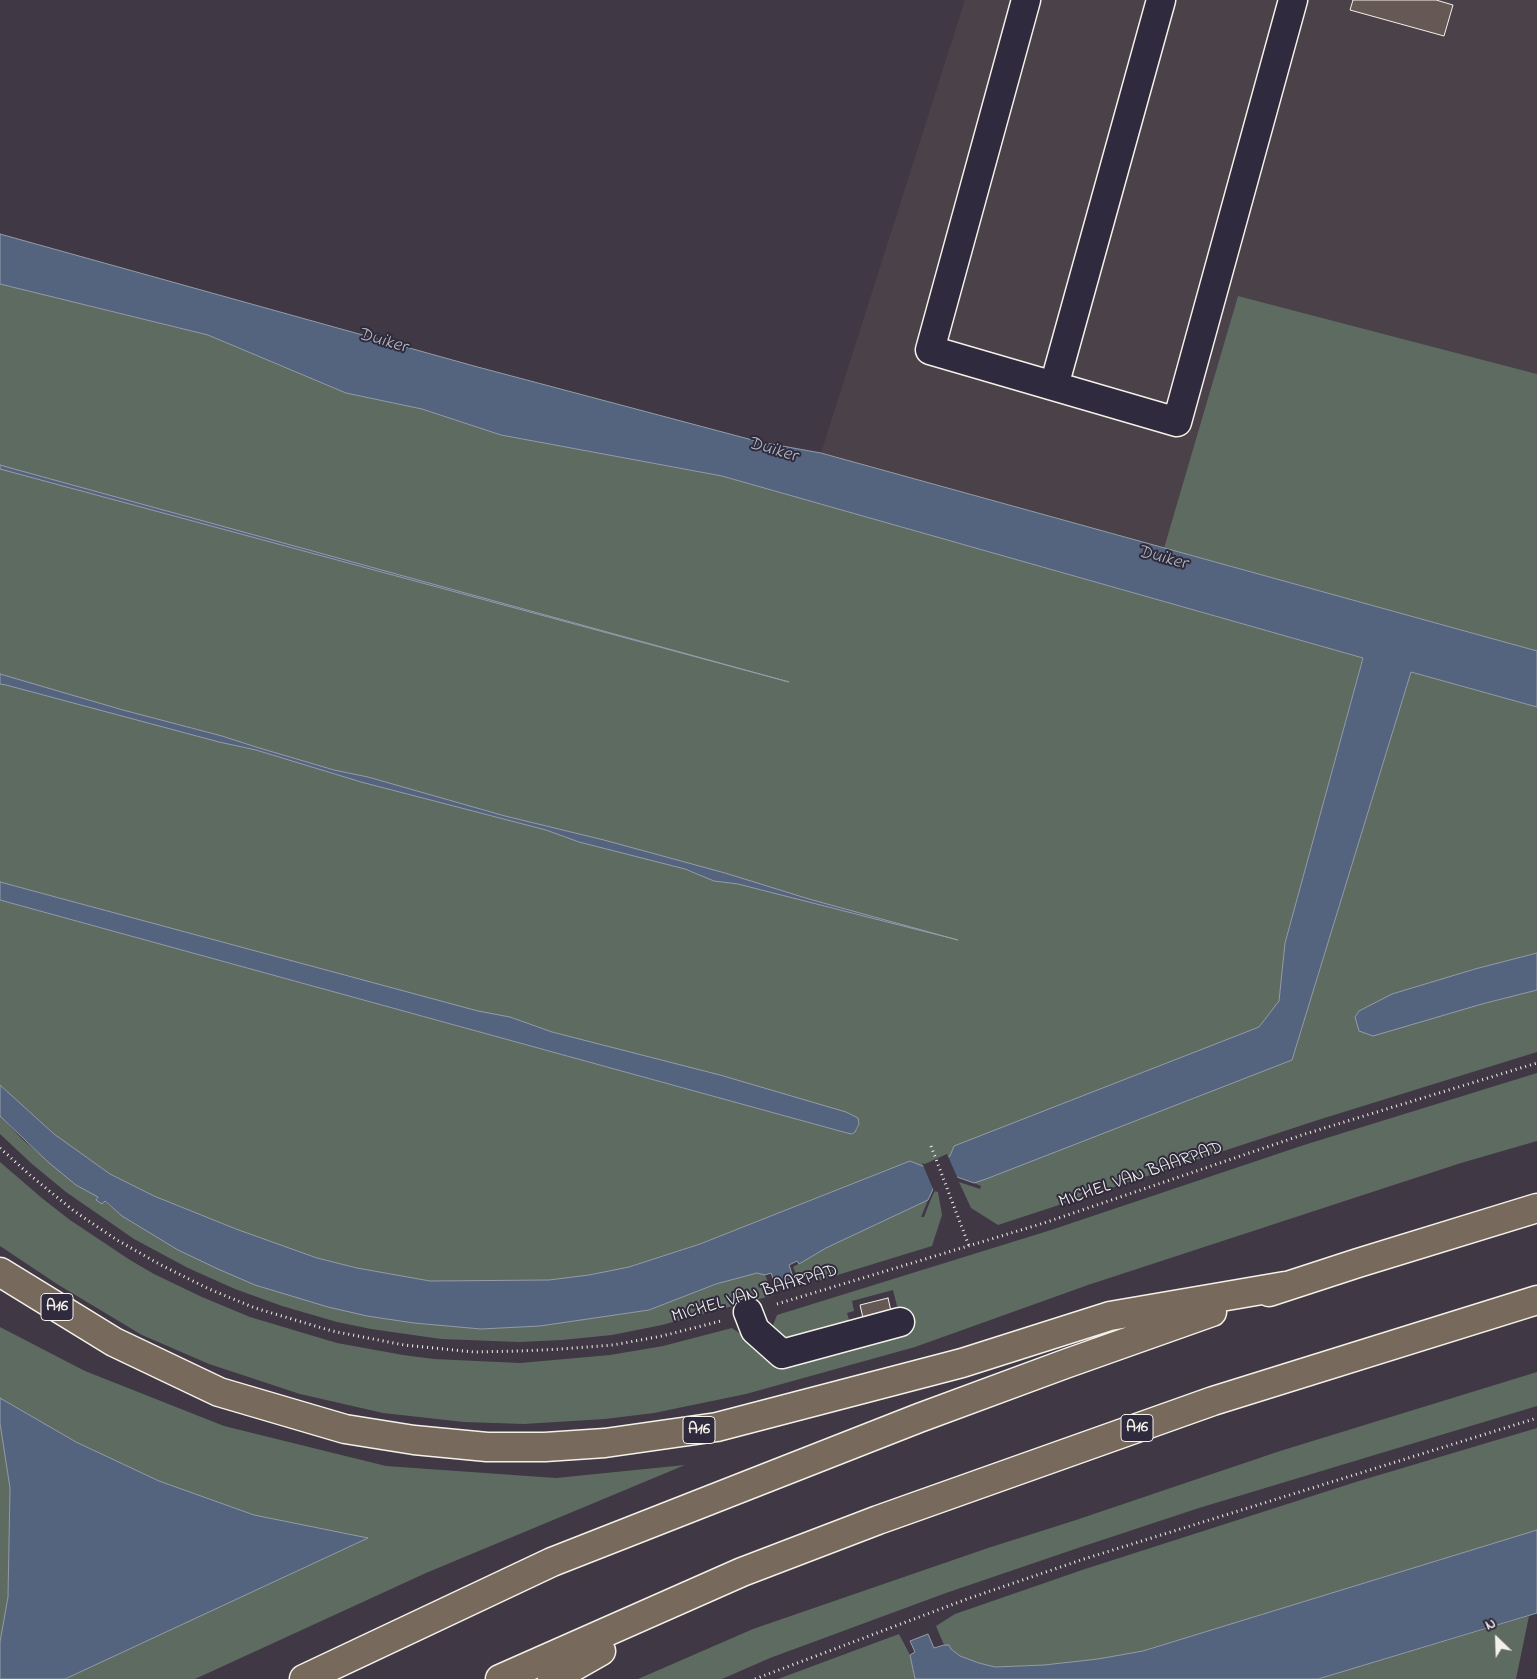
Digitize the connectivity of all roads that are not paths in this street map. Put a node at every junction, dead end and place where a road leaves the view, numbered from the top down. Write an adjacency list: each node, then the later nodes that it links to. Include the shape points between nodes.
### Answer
1 (1026, 0): 4 (lane, via 930,350)
2 (1160, 0): 4 (lane)
3 (1293, 0): 4 (lane, via 1177,422)
4 (1054, 386)
5 (1537, 1208): 7 (highway, A16)
6 (0, 1272): 7 (highway, A16, via 114,1342 219,1392 345,1429 414,1440 496,1447 605,1444 717,1427 962,1363 1110,1316)
7 (1285, 1286): 12 (highway, A16, via 919,1418 552,1562)
8 (1537, 1300): 11 (highway, A16, via 1213,1401)
9 (748, 1312): 10 (lane, via 756,1330 782,1354)
10 (900, 1322)
11 (742, 1572): 13 (highway, A16); 14 (highway, A16)
12 (304, 1679)
13 (500, 1679)
14 (552, 1679)

